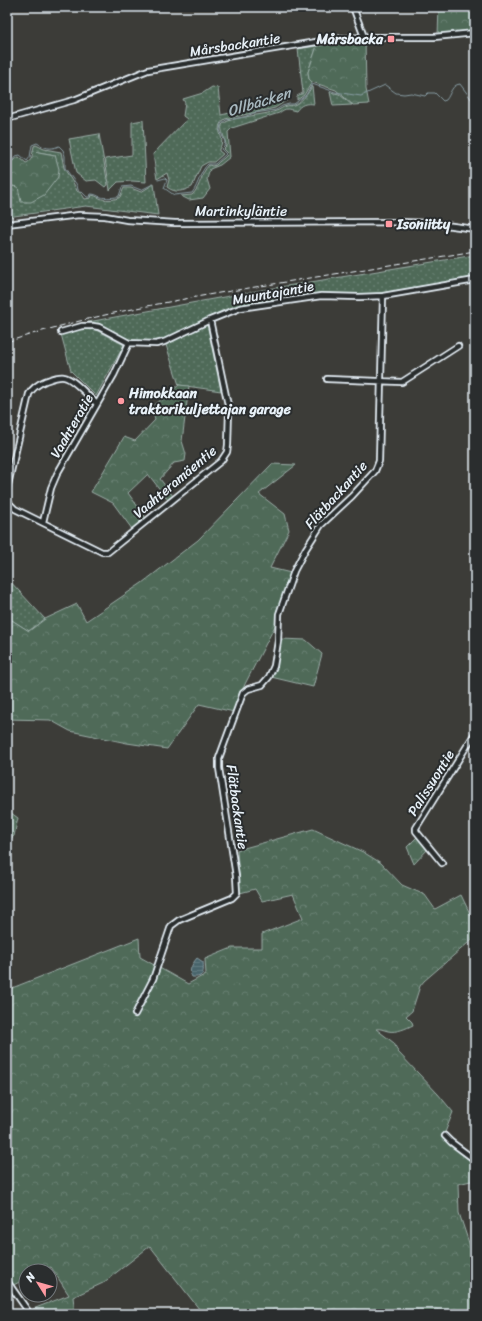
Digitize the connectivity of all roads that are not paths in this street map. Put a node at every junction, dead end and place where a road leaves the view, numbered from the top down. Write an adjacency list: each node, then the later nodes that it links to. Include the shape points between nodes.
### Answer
1 (354, 7): 3 (street)
2 (475, 33): 3 (street, Mårsbackantie, via 434,37)
3 (364, 37): 4 (street, Mårsbackantie, via 334,39 148,70 74,100)
4 (7, 119)
5 (7, 224): 6 (street, Martinkyläntie, via 85,215 152,222 399,222)
6 (475, 229)
7 (475, 280): 8 (street, Muuntajantie)
8 (383, 296): 9 (street, Muuntajantie, via 308,297 240,308); 14 (street, Flätbackantie)
9 (210, 320): 11 (street, Muuntajantie, via 164,342); 18 (street, Vaahteramäentie, via 229,410 227,452 221,461 110,551 106,552)
10 (61, 332): 11 (street, Muuntajantie, via 82,326 99,327)
11 (129, 344): 15 (street, Vaahteratie)
12 (458, 346): 14 (street, via 402,382)
13 (327, 379): 14 (street)
14 (382, 381): 21 (street, Flätbackantie, via 378,466 321,526 305,550 294,571 278,618 278,641 272,671 262,685 243,693 219,758 237,893 232,898 179,920 171,926 153,979)
15 (97, 404): 16 (street, via 65,377 41,382 34,387 29,394); 18 (street, Vaahteratie, via 54,480)
16 (7, 490)
17 (7, 501): 18 (street, via 15,509)
18 (43, 522)
19 (475, 733): 20 (street, Palissuontie, via 416,828)
20 (442, 863)
21 (135, 1014)
22 (445, 1136): 23 (street)
23 (475, 1160)
24 (7, 1282): 25 (street)
25 (30, 1314)

